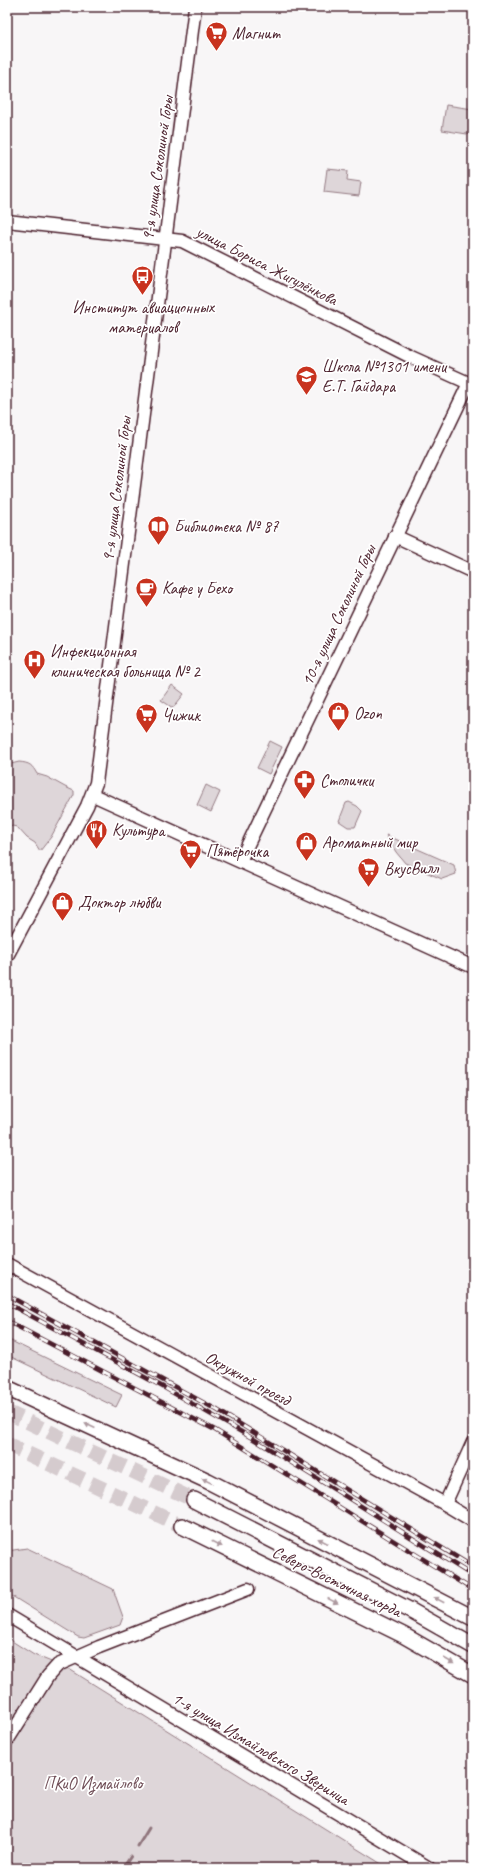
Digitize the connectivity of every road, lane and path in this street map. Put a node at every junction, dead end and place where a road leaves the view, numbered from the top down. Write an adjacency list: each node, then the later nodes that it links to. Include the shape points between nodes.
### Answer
1 (195, 7): 3 (street, 9-я улица Соколиной Горы)
2 (7, 221): 3 (street, улица Бориса Жигулёнкова)
3 (165, 240): 4 (street, улица Бориса Жигулёнкова, via 182,241 411,357); 7 (street, 9-я улица Соколиной Горы)
4 (471, 384): 5 (street, 10-я улица Соколиной Горы)
5 (395, 536): 6 (street); 8 (street, 10-я улица Соколиной Горы)
6 (473, 572)
7 (93, 794): 8 (street); 9 (street, 9-я улица Соколиной Горы)
8 (240, 861): 10 (street)
9 (7, 956)
10 (473, 966)
11 (7, 1264): 15 (street, Окружной проезд)
12 (7, 1388): 20 (main road, one-way to 12, via 208,1481)
13 (473, 1442): 15 (street)
14 (194, 1500): 21 (main road, Северо-Восточная хорда, via 413,1612)
15 (445, 1504): 16 (street, Окружной проезд)
16 (473, 1521)
17 (182, 1526): 23 (main road, Северо-Восточная хорда, one-way to 23, via 403,1635)
18 (248, 1590): 22 (street)
19 (7, 1615): 22 (street, 1-я улица Измайловского Зверинца)
20 (473, 1618)
21 (473, 1646)
22 (76, 1657): 24 (street, via 53,1670); 25 (street, 1-я улица Измайловского Зверинца)
23 (473, 1675)
24 (7, 1741)
25 (429, 1868)

